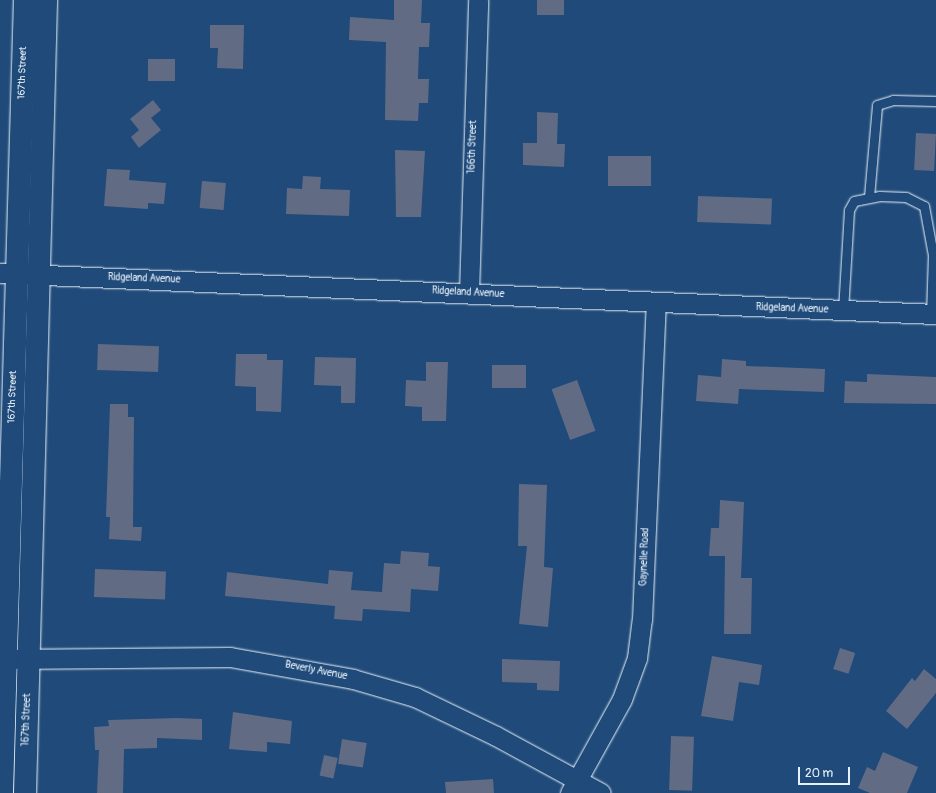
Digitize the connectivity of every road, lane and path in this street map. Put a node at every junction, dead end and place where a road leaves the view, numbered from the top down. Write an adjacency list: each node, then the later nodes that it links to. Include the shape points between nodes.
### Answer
1 (25, 0): 6 (main road, 167th Street)
2 (46, 0): 7 (main road, 167th Street)
3 (478, 0): 8 (street, 166th Street)
4 (936, 101): 5 (lane, via 893,100 877,105)
5 (869, 197): 10 (lane, via 854,201); 11 (lane, via 906,197 924,206 933,255)
6 (8, 273): 7 (street, Ridgeland Avenue); 13 (main road, 167th Street)
7 (39, 275): 8 (street, Ridgeland Avenue); 12 (main road, 167th Street)
8 (469, 293): 9 (street, Ridgeland Avenue)
9 (656, 304): 10 (street, Ridgeland Avenue); 16 (street, Gaynelle Road, via 642,620 637,658 622,699)
10 (843, 311): 11 (street, Ridgeland Avenue)
11 (933, 314)
12 (28, 659): 13 (street, Beverly Avenue); 15 (main road, 167th Street); 16 (street, Beverly Avenue, via 230,657 353,679 415,697 496,736)
13 (6, 660): 14 (main road, 167th Street)
14 (1, 783): 15 (street)
15 (25, 786)
16 (572, 787): 17 (street, Beverly Avenue)
17 (601, 793)

